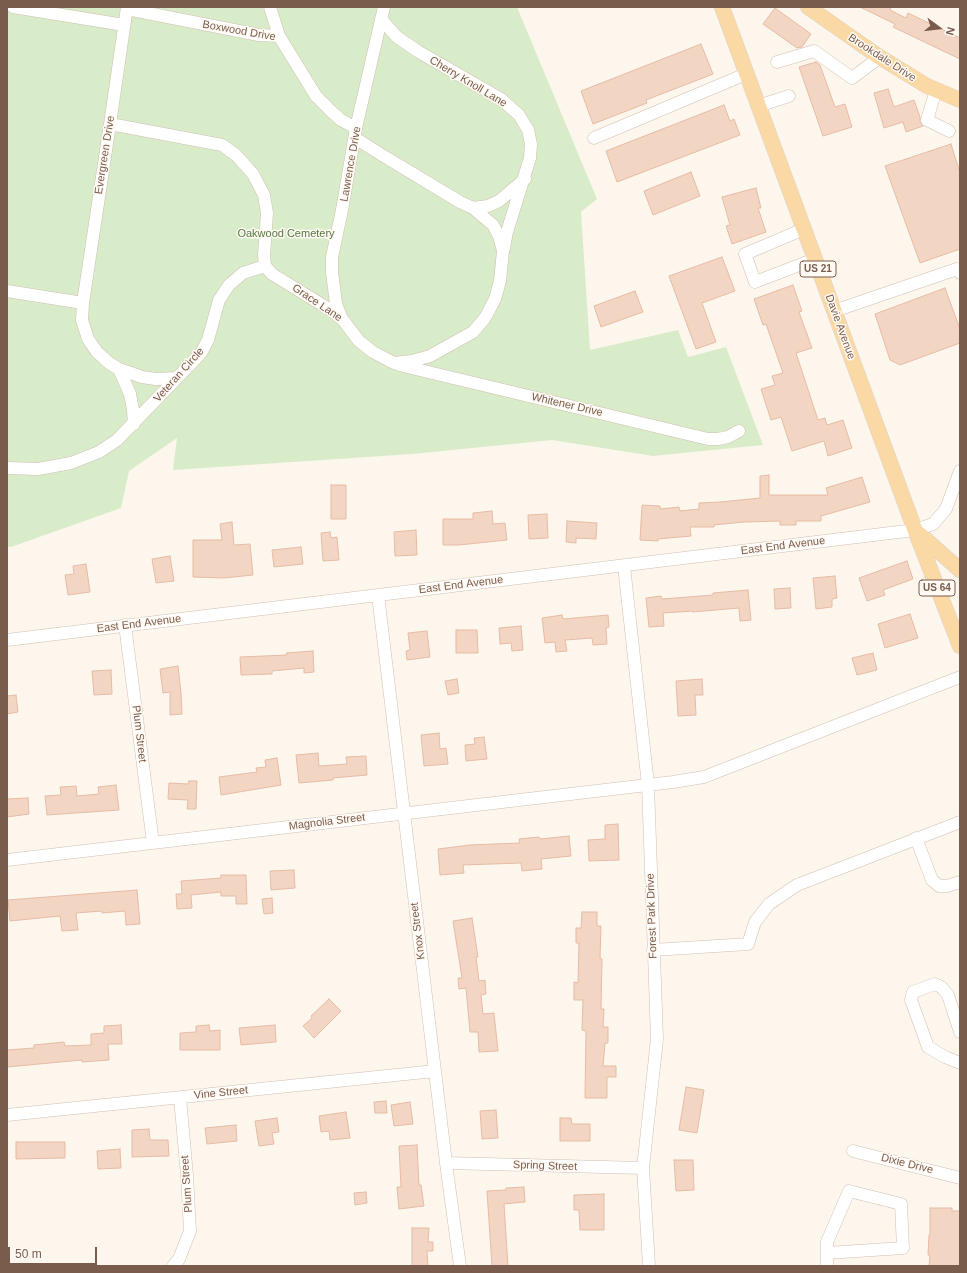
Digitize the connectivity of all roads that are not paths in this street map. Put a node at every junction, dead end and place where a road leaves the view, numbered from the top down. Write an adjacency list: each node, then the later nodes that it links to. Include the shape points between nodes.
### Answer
1 (13, 7): 7 (street)
2 (270, 7): 8 (street)
3 (722, 7): 11 (main road, Davie Avenue / US 21)
4 (808, 7): 9 (main road, Brookdale Drive)
5 (127, 8): 7 (street, Evergreen Drive); 8 (street, Boxwood Drive, via 259,35)
6 (382, 13): 18 (street, Lawrence Drive); 20 (street, Cherry Knoll Lane, via 397,37 501,99 519,115 528,130 531,144)
7 (124, 25): 16 (street, Evergreen Drive)
8 (279, 36): 18 (street, Boxwood Drive, via 316,96)
9 (879, 58): 10 (street, via 852,78 814,51); 12 (main road, Brookdale Drive)
10 (777, 62)
11 (746, 74): 15 (main road, Davie Avenue / US 21); 19 (street)
12 (936, 90): 14 (main road, Brookdale Drive); 17 (street, via 927,120)
13 (789, 96): 15 (street)
14 (960, 100)
15 (758, 106): 22 (main road, Davie Avenue / US 21)
16 (110, 124): 25 (street, via 222,146 236,155 253,174 264,195 267,213 264,255); 28 (street, Evergreen Drive)
17 (949, 131)
18 (356, 133): 21 (street, via 382,156); 30 (street, Lawrence Drive, via 332,257 336,304)
19 (594, 138)
20 (525, 178): 21 (street, via 499,201); 23 (street, Cherry Knoll Lane)
21 (473, 208): 23 (street, via 493,224)
22 (804, 229): 24 (main road, Davie Avenue / US 21); 24 (street, via 745,254 755,282)
23 (503, 251): 31 (street, via 495,299 485,318 473,332 430,356)
24 (815, 259): 29 (main road, Davie Avenue / US 21)
25 (266, 266): 30 (street, Grace Lane, via 272,274); 33 (street, Veteran Circle, via 243,272 229,285 219,300 208,340 201,353)
26 (960, 273): 29 (street, via 957,269)
27 (7, 291): 28 (street)
28 (83, 303): 32 (street, Evergreen Drive, via 82,320 88,339 97,352)
29 (834, 311): 38 (main road, Davie Avenue / US 21)
30 (343, 320): 31 (street, Grace Lane, via 359,341)
31 (394, 363): 35 (street, Whitener Drive, via 718,440)
32 (119, 369): 33 (street, via 142,377); 34 (street, via 130,394)
33 (177, 378): 34 (street, Veteran Circle)
34 (134, 424): 36 (street, Veteran Circle, via 99,452 71,462 38,468)
35 (739, 431)
36 (7, 468)
37 (960, 471): 38 (street, East End Avenue, via 946,509 933,524)
38 (915, 530): 39 (street, East End Avenue); 40 (main road, US 21); 43 (main road, Davie Avenue / US 64)
39 (624, 566): 41 (street, East End Avenue); 47 (street, Forest Park Drive)
40 (960, 570)
41 (378, 595): 42 (street, East End Avenue); 48 (street, Knox Street)
42 (125, 626): 44 (street, East End Avenue); 51 (street, Plum Street)
43 (957, 629): 45 (main road, Davie Avenue / US 64)
44 (7, 640)
45 (960, 646)
46 (960, 677): 47 (street, Magnolia Street, via 704,777)
47 (648, 785): 48 (street, Magnolia Street); 54 (street, Forest Park Drive)
48 (404, 813): 51 (street, Magnolia Street); 57 (street, Knox Street)
49 (960, 822): 50 (street)
50 (916, 838): 53 (street, via 932,880 939,886); 54 (street, via 797,885 769,904 756,922 748,944)
51 (153, 843): 52 (street, Magnolia Street)
52 (7, 860)
53 (960, 882)
54 (654, 950): 62 (street, Forest Park Drive, via 657,1039)
55 (960, 1032): 56 (street, via 948,995 941,988 935,984 913,992 911,1000 928,1047)
56 (960, 1063)
57 (435, 1071): 58 (street, Vine Street); 61 (street, Knox Street)
58 (180, 1098): 59 (street, Vine Street); 65 (street, Plum Street, via 190,1231 179,1259)
59 (7, 1115)
60 (853, 1151): 63 (street, Dixie Drive)
61 (446, 1163): 62 (street, Spring Street); 66 (street, Knox Street)
62 (643, 1168): 67 (street, Forest Park Drive)
63 (960, 1178)
64 (827, 1253): 64 (street, via 828,1242 850,1191 901,1204 903,1248); 68 (street)
65 (173, 1266)
66 (460, 1266)
67 (649, 1266)
68 (827, 1266)

